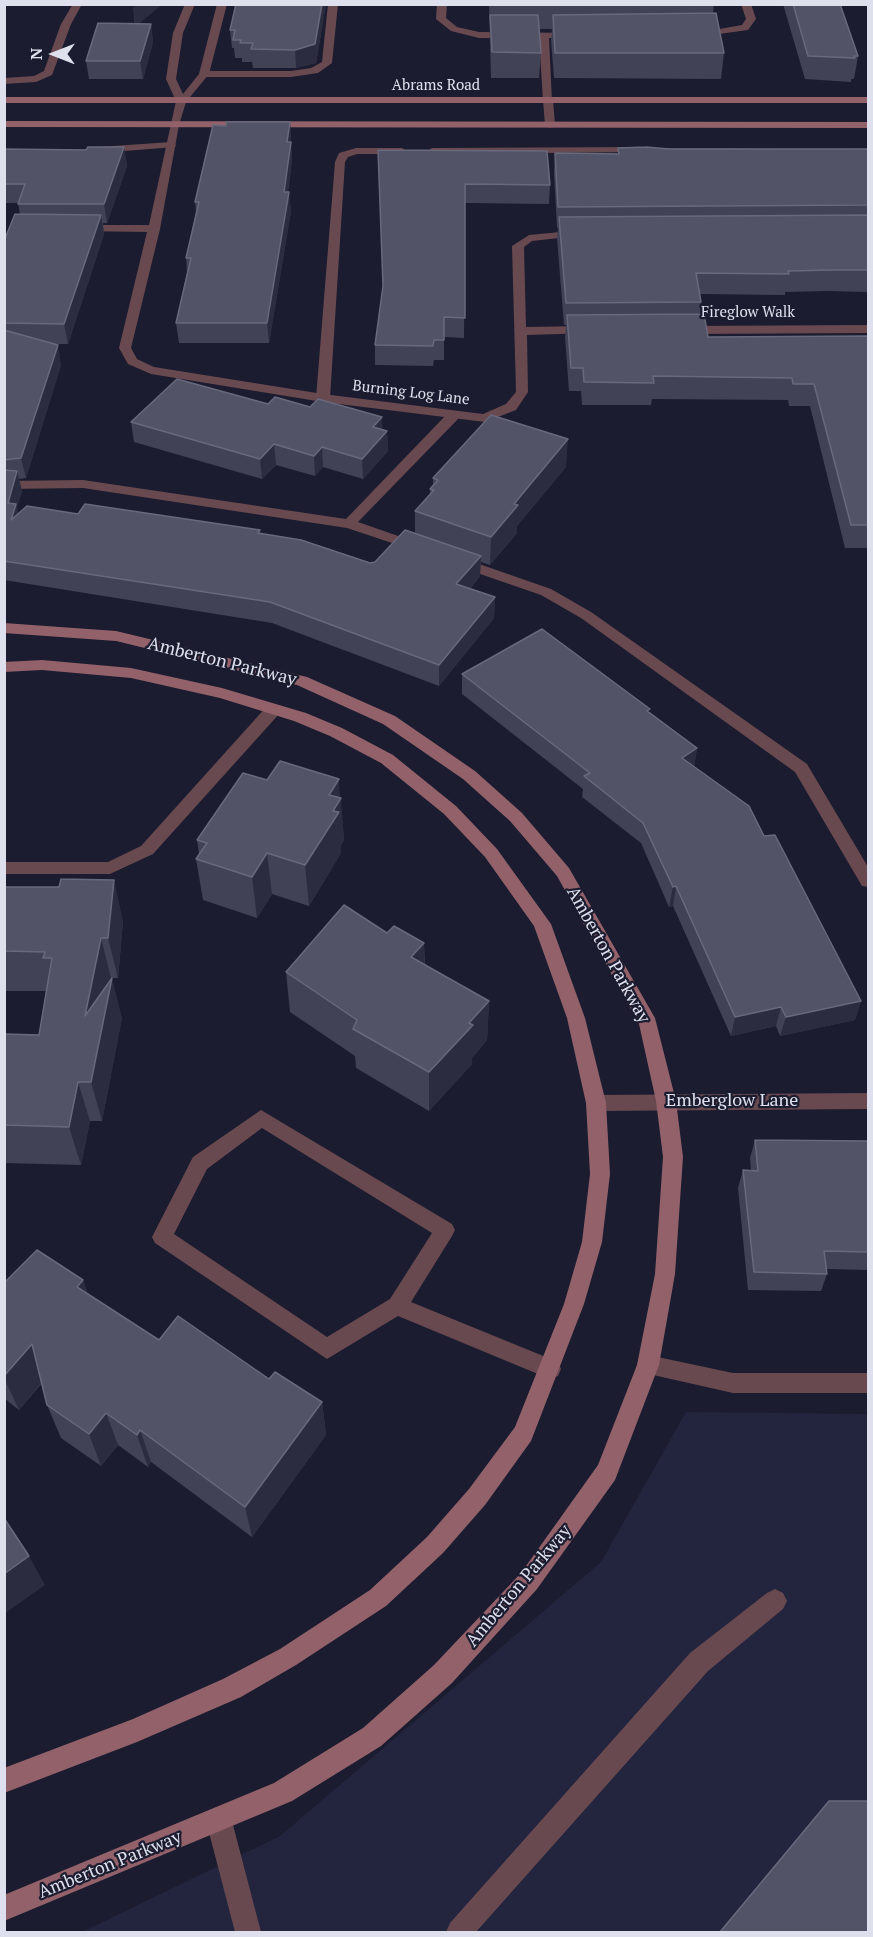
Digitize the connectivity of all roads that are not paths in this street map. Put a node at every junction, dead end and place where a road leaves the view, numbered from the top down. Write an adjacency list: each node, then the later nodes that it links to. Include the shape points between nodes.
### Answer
1 (78, 4): 11 (street, via 66,24 48,73 36,79)
2 (190, 4): 15 (street, via 178,33 171,79)
3 (222, 4): 10 (street, Burning Log Lane)
4 (333, 4): 10 (street, via 327,63 315,71)
5 (442, 4): 8 (street, via 441,19 454,29 479,35)
6 (747, 4): 7 (street, via 750,19 746,28)
7 (684, 34)
8 (544, 35): 9 (street); 13 (street)
9 (591, 35)
10 (204, 74): 15 (street, Burning Log Lane)
11 (4, 81)
12 (4, 100): 15 (street, Abrams Road)
13 (548, 100): 14 (street, Abrams Road); 15 (street, Abrams Road); 18 (street)
14 (868, 100)
15 (181, 101): 17 (street, Burning Log Lane)
16 (4, 124): 17 (street)
17 (174, 125): 18 (street); 20 (street, Burning Log Lane)
18 (550, 125): 19 (street)
19 (868, 125)
20 (171, 145): 21 (street); 24 (street, Burning Log Lane)
21 (87, 150)
22 (654, 150): 30 (street, via 356,151 344,155 340,162)
23 (62, 228): 24 (street)
24 (154, 229): 30 (street, Burning Log Lane, via 125,348 132,361 151,370)
25 (590, 233): 29 (street, Burning Log Lane, via 529,238 518,246)
26 (868, 329): 28 (street, Fireglow Walk)
27 (600, 330): 29 (street)
28 (670, 330)
29 (519, 331): 31 (street, Burning Log Lane, via 522,392 511,407 485,418)
30 (323, 398): 31 (street, Burning Log Lane)
31 (453, 416): 33 (street)
32 (4, 484): 33 (street, via 83,484)
33 (348, 524): 38 (street, via 546,592 586,615 801,768)
34 (4, 628): 39 (street, Amberton Parkway, via 116,636 302,681 389,720 469,775 516,817 563,872 648,1023)
35 (4, 667): 36 (street, Amberton Parkway, via 42,665 131,673)
36 (274, 709): 37 (street, via 147,850 110,868); 41 (street, Amberton Parkway, via 336,732 387,759 450,810 491,853 542,924 576,1018)
37 (4, 868)
38 (868, 881)
39 (666, 1101): 40 (street, Emberglow Lane); 41 (street, Emberglow Lane); 43 (street, Amberton Parkway, via 673,1156 665,1274)
40 (868, 1101)
41 (596, 1103): 44 (street, Amberton Parkway, via 600,1173 592,1242)
42 (397, 1306): 42 (street, via 445,1230 261,1118 200,1163 162,1237 327,1348); 44 (street)
43 (648, 1365): 45 (street, via 733,1383); 48 (street, Amberton Parkway, via 606,1472 573,1523 529,1581 443,1674 372,1737 283,1792)
44 (550, 1369): 47 (street, Amberton Parkway, via 523,1434 477,1497 435,1545 378,1598 288,1657 231,1688 137,1730)
45 (868, 1383)
46 (775, 1601): 51 (street, via 699,1662)
47 (4, 1781)
48 (219, 1821): 49 (street, Amberton Parkway); 50 (street)
49 (4, 1908)
50 (248, 1932)
51 (459, 1932)

